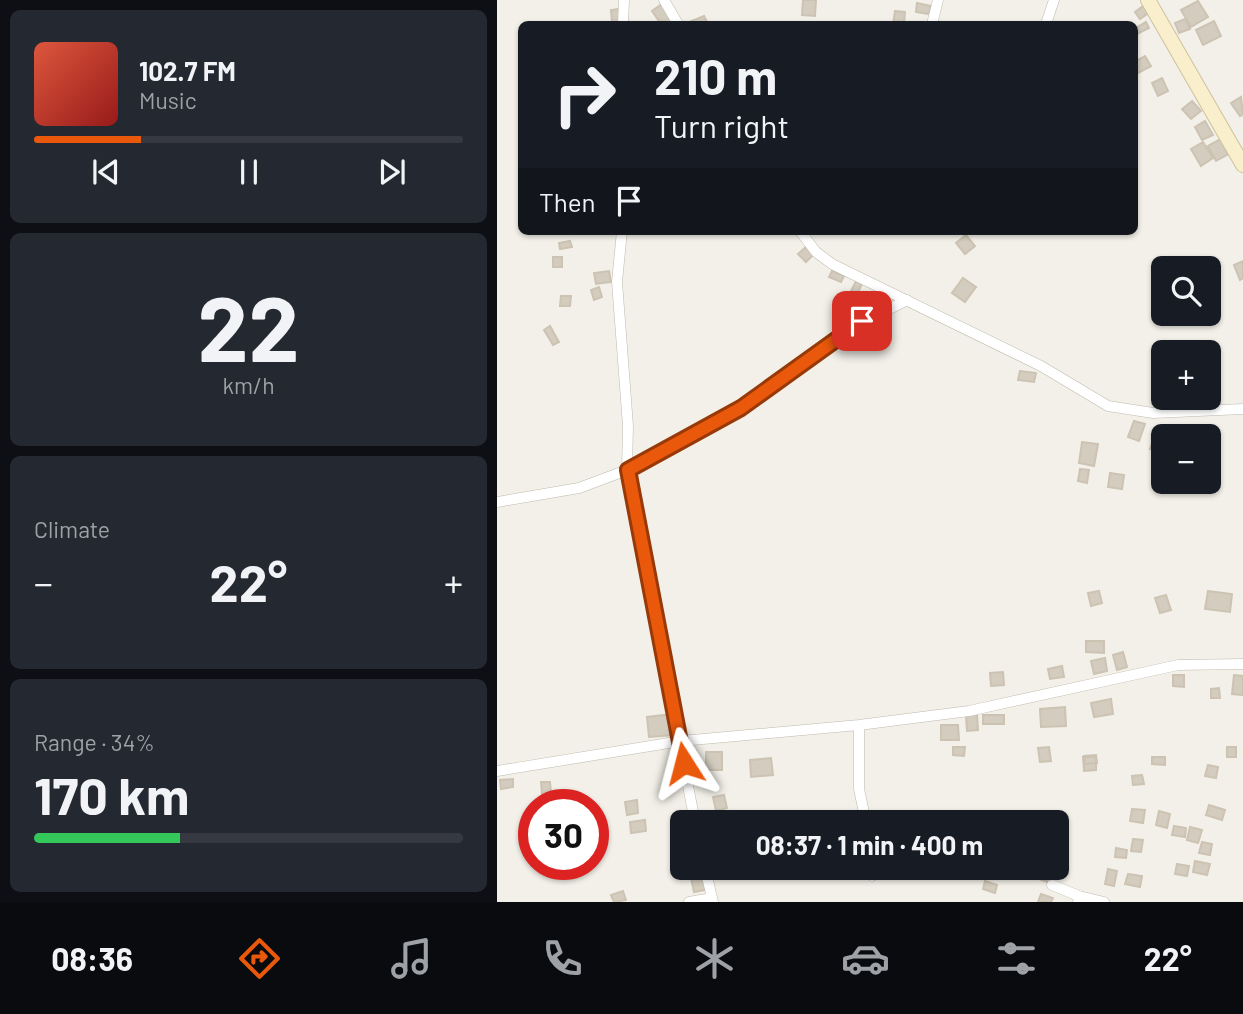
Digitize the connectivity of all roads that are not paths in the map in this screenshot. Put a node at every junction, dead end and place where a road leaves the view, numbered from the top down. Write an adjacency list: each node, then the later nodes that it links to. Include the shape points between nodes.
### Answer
1 (624, 0): 6 (street)
2 (664, 0): 7 (street)
3 (938, 0): 8 (street)
4 (1054, 0): 9 (street)
5 (1148, 0): 10 (street)
6 (623, 21)
7 (676, 21)
8 (933, 21)
9 (1047, 21)
10 (1241, 157)
11 (622, 235): 15 (street, via 617,282)
12 (803, 235): 13 (street, via 832,264)
13 (907, 300): 14 (street, via 1041,366 1108,406 1153,413); 15 (street, via 840,334 741,408)
14 (1243, 409)
15 (628, 470): 16 (street, via 579,488); 19 (street)
16 (497, 502)
17 (1243, 664): 18 (street, via 1165,667 969,711)
18 (859, 725): 19 (street); 22 (street)
19 (681, 741): 20 (street); 21 (street)
20 (497, 771)
21 (693, 810)
22 (863, 810)
23 (708, 880): 26 (street)
24 (1052, 885): 25 (street)
25 (1079, 899): 28 (street)
26 (713, 900): 27 (street)
27 (689, 902)
28 (1104, 902)

